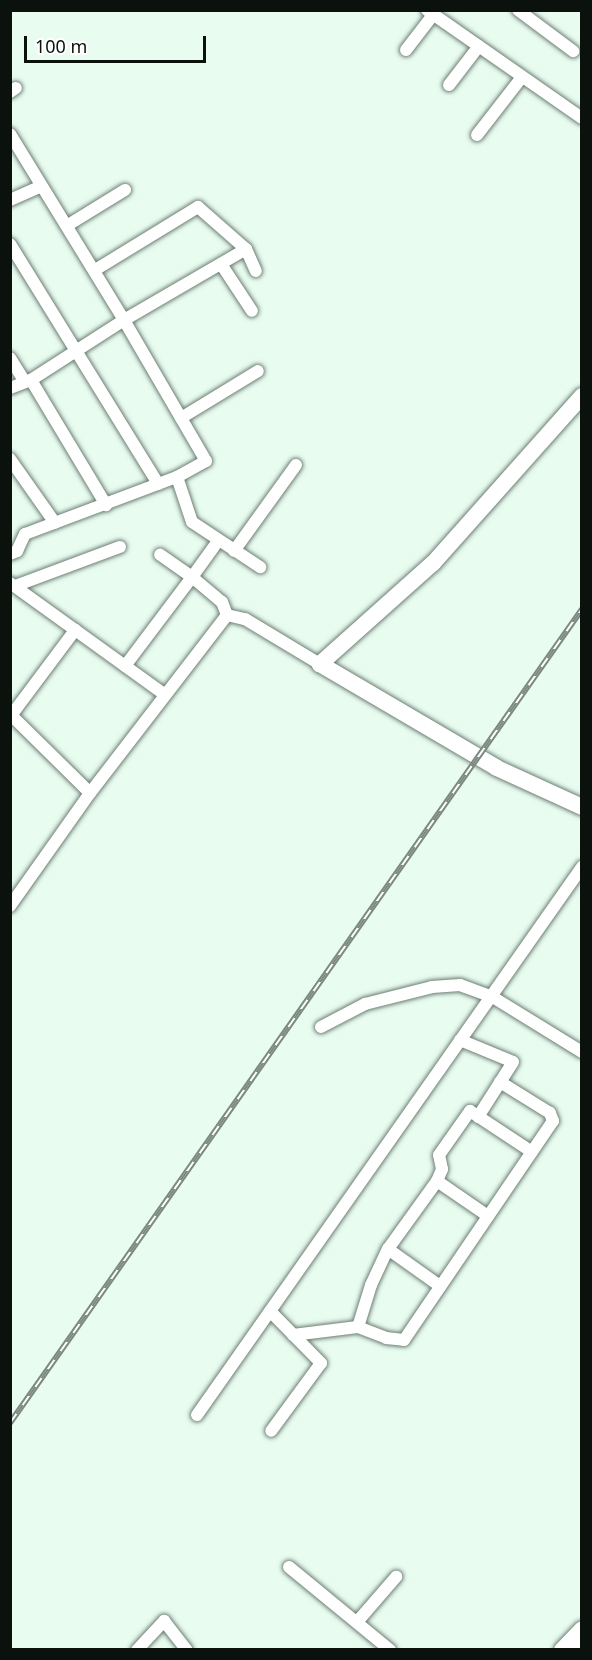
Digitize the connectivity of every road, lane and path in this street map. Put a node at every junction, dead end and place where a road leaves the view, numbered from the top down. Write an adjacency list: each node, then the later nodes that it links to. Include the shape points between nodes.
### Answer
1 (518, 10): 5 (street)
2 (430, 13): 3 (street); 4 (street)
3 (479, 46): 6 (street); 7 (street)
4 (406, 50)
5 (573, 51)
6 (522, 77): 8 (street); 10 (street)
7 (449, 85)
8 (582, 118)
9 (10, 134): 11 (street)
10 (477, 135)
11 (41, 186): 13 (street); 14 (street)
12 (125, 190): 14 (street)
13 (10, 200)
14 (68, 225): 18 (street)
15 (10, 244): 22 (street)
16 (246, 249): 17 (street); 18 (street, via 198,207); 19 (street)
17 (220, 264): 20 (street); 21 (street)
18 (95, 270): 21 (street)
19 (256, 270)
20 (252, 310)
21 (124, 320): 22 (street); 28 (street)
22 (74, 352): 25 (street); 32 (street)
23 (10, 358): 25 (street)
24 (258, 371): 28 (street)
25 (28, 381): 26 (street); 33 (street)
26 (10, 388)
27 (582, 396): 45 (street, via 433,563)
28 (181, 418): 31 (street, via 206,461)
29 (10, 459): 34 (street)
30 (296, 465): 37 (street)
31 (177, 477): 32 (street); 35 (street, via 192,522)
32 (158, 484): 33 (street)
33 (106, 505): 34 (street)
34 (55, 523): 38 (street, via 25,534 17,551)
35 (218, 541): 37 (street); 41 (street)
36 (120, 547): 42 (street)
37 (234, 551): 40 (street)
38 (10, 554)
39 (160, 555): 41 (street)
40 (260, 567)
41 (192, 577): 43 (street, via 222,602); 46 (street)
42 (13, 584): 44 (street)
43 (227, 615): 45 (street, via 245,619); 47 (street)
44 (75, 630): 46 (street); 48 (street)
45 (320, 664): 50 (street, via 497,768)
46 (125, 666): 47 (street)
47 (164, 694): 49 (street)
48 (11, 715): 49 (street)
49 (90, 793): 52 (street)
50 (582, 807)
51 (582, 867): 54 (street)
52 (15, 891): 53 (street)
53 (10, 906)
54 (491, 996): 55 (street, via 474,988 446,984 365,1004); 56 (street); 57 (street)
55 (321, 1027)
56 (460, 1040): 58 (street, via 513,1062); 65 (street)
57 (582, 1052)
58 (500, 1082): 59 (street); 60 (street, via 550,1113 553,1121)
59 (478, 1117): 60 (street); 61 (street, via 470,1111 439,1155 442,1169)
60 (532, 1152): 62 (street)
61 (437, 1181): 62 (street); 63 (street)
62 (488, 1216): 64 (street)
63 (388, 1249): 64 (street); 66 (street)
64 (440, 1286): 66 (street, via 404,1340)
65 (270, 1311): 67 (street); 68 (street)
66 (358, 1327): 67 (street)
67 (294, 1335): 69 (street, via 321,1363)
68 (196, 1415)
69 (271, 1431)
70 (289, 1567): 72 (street)
71 (396, 1577): 72 (street)
72 (357, 1623): 75 (street)
73 (137, 1650): 74 (street, via 164,1621)
74 (188, 1650)
75 (390, 1650)

